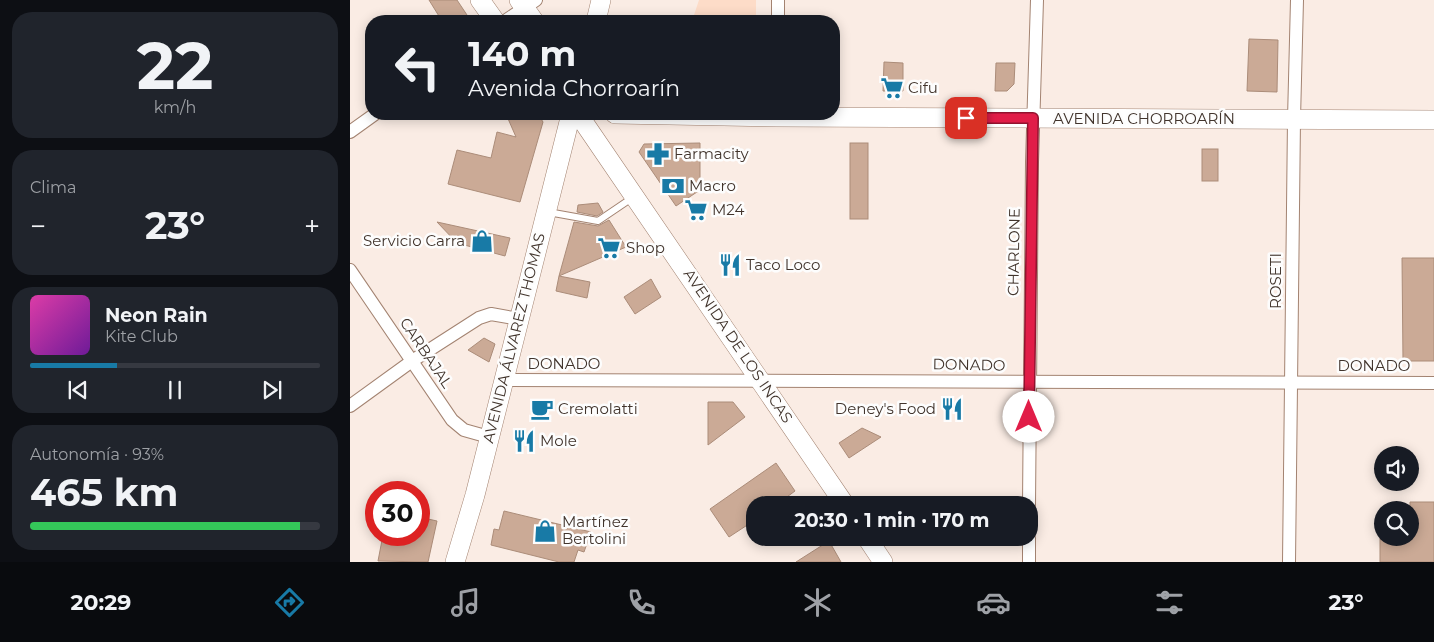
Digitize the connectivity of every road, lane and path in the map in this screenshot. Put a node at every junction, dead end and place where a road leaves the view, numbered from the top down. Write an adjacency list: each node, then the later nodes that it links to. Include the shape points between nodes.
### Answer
1 (480, 0): 7 (main road)
2 (601, 0): 9 (main road)
3 (778, 0): 10 (street)
4 (1037, 0): 12 (street, CHARLONE)
5 (1297, 0): 13 (street, ROSETI)
6 (529, 7): 8 (street)
7 (491, 15)
8 (515, 15)
9 (597, 15)
10 (778, 15)
11 (840, 116): 12 (main road, AVENIDA CHORROARÍN)
12 (1033, 118): 13 (main road, AVENIDA CHORROARÍN); 26 (street, CHARLONE)
13 (1294, 119): 17 (main road, AVENIDA CHORROARÍN); 27 (street, ROSETI)
14 (367, 120): 18 (street)
15 (569, 120): 20 (main road, AVENIDA ÁLVAREZ THOMAS)
16 (582, 120): 19 (main road, AVENIDA DE LOS INCAS)
17 (1434, 120)
18 (350, 132)
19 (634, 196): 20 (lane, via 598,221); 24 (main road, AVENIDA DE LOS INCAS)
20 (546, 212): 22 (main road, AVENIDA ÁLVAREZ THOMAS)
21 (350, 270): 23 (street, CARBAJAL)
22 (519, 319): 23 (street, via 491,314 479,318); 25 (main road, AVENIDA ÁLVAREZ THOMAS)
23 (412, 361): 29 (street); 30 (street, CARBAJAL, via 452,420 464,430)
24 (761, 379): 25 (street, DONADO); 26 (street, DONADO); 31 (main road, AVENIDA DE LOS INCAS)
25 (504, 380): 30 (main road, AVENIDA ÁLVAREZ THOMAS)
26 (1029, 382): 27 (street, DONADO); 32 (street, CHARLONE)
27 (1291, 383): 28 (street, DONADO); 38 (street, ROSETI)
28 (1434, 383)
29 (350, 406)
30 (489, 437): 35 (main road, AVENIDA ÁLVAREZ THOMAS)
31 (839, 496)
32 (1029, 496)
33 (872, 546): 36 (main road)
34 (1029, 546): 37 (street)
35 (455, 562)
36 (883, 562)
37 (1029, 562)
38 (1289, 562)

